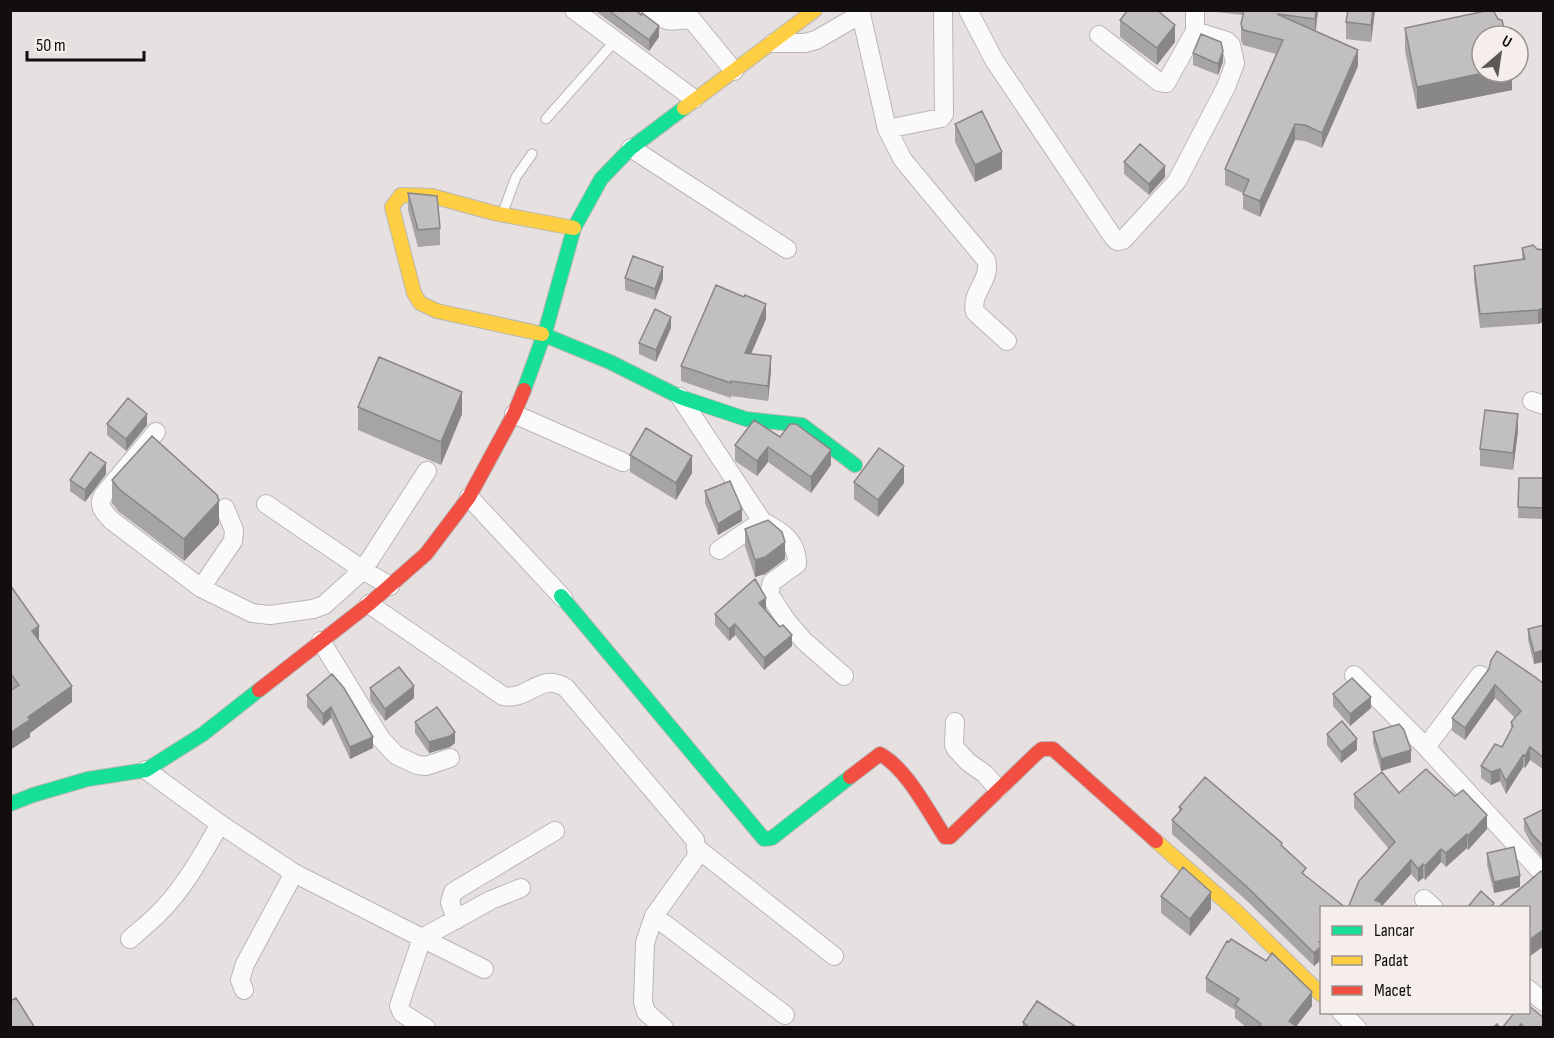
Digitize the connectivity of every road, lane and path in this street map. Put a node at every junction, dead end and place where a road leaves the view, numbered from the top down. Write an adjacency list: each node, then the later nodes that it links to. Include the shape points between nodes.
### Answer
1 (574, 10): 11 (street)
2 (651, 10): 8 (street, via 668,21)
3 (815, 10): 12 (street)
4 (943, 10): 16 (street, via 944,114)
5 (968, 10): 9 (street, via 994,60 1113,237 1120,241 1177,181 1235,63 1227,41)
6 (1195, 10): 9 (street)
7 (868, 12): 12 (street, via 816,40); 16 (street)
8 (687, 15): 13 (street)
9 (1195, 31): 10 (street, via 1166,83 1159,82)
10 (1099, 35)
11 (615, 41): 14 (street); 15 (lane)
12 (773, 43): 13 (street)
13 (734, 71): 14 (street)
14 (694, 99): 17 (street)
15 (546, 119)
16 (886, 129): 23 (street, via 903,160 986,260 987,274 976,293 975,312)
17 (631, 148): 20 (street, via 601,179); 21 (street)
18 (532, 154): 19 (lane, via 516,177)
19 (502, 215): 20 (street); 22 (street, via 432,196 401,195 392,207 420,303 437,311)
20 (574, 228): 22 (street)
21 (787, 249)
22 (544, 334): 24 (street); 25 (street)
23 (1007, 341)
24 (680, 397): 28 (street, via 746,419 802,425); 33 (street)
25 (514, 414): 27 (street); 30 (street)
26 (156, 432): 37 (street, via 100,504 111,520)
27 (623, 462)
28 (855, 465)
29 (427, 471): 35 (street)
30 (470, 497): 36 (street, via 426,554); 38 (street)
31 (266, 504): 35 (street)
32 (225, 508): 37 (street, via 234,530 233,541)
33 (762, 521): 34 (street); 43 (street, via 783,532 797,553 797,564 772,582 769,594 804,641)
34 (719, 550)
35 (363, 570): 36 (street); 37 (street, via 324,605 270,615 252,613)
36 (390, 586): 39 (street)
37 (201, 588)
38 (562, 597): 48 (street, via 764,839 772,838 880,754 889,758 946,837)
39 (369, 604): 40 (street); 52 (street, via 503,696 517,697 552,681 566,688 695,840)
40 (321, 641): 46 (street, via 381,739 396,755 426,766); 47 (street, via 202,734)
41 (1354, 675): 45 (street)
42 (1480, 675): 45 (street)
43 (844, 676)
44 (955, 722): 48 (street, via 956,749)
45 (1426, 747): 54 (street)
46 (450, 758)
47 (146, 770): 49 (street, via 88,779); 50 (street)
48 (998, 789): 63 (street, via 1042,749 1053,749 1236,911)
49 (10, 804)
50 (220, 824): 53 (street); 58 (street, via 196,867 171,899)
51 (555, 831): 57 (street, via 453,892 450,902)
52 (698, 849): 56 (street, via 695,861); 60 (street)
53 (294, 873): 59 (street); 64 (street, via 245,964 240,980)
54 (1544, 875)
55 (521, 888): 57 (street)
56 (654, 916): 68 (street); 70 (street, via 645,944 643,1002 646,1012)
57 (456, 920): 59 (street)
58 (130, 939)
59 (422, 939): 61 (street); 69 (street, via 399,1006 402,1013)
60 (834, 956)
61 (484, 969)
62 (1320, 975): 63 (street)
63 (1315, 989)
64 (244, 990)
65 (1530, 991): 66 (street)
66 (1544, 1002)
67 (1343, 1014): 71 (street)
68 (785, 1015)
69 (426, 1028)
70 (664, 1028)
71 (1357, 1028)

